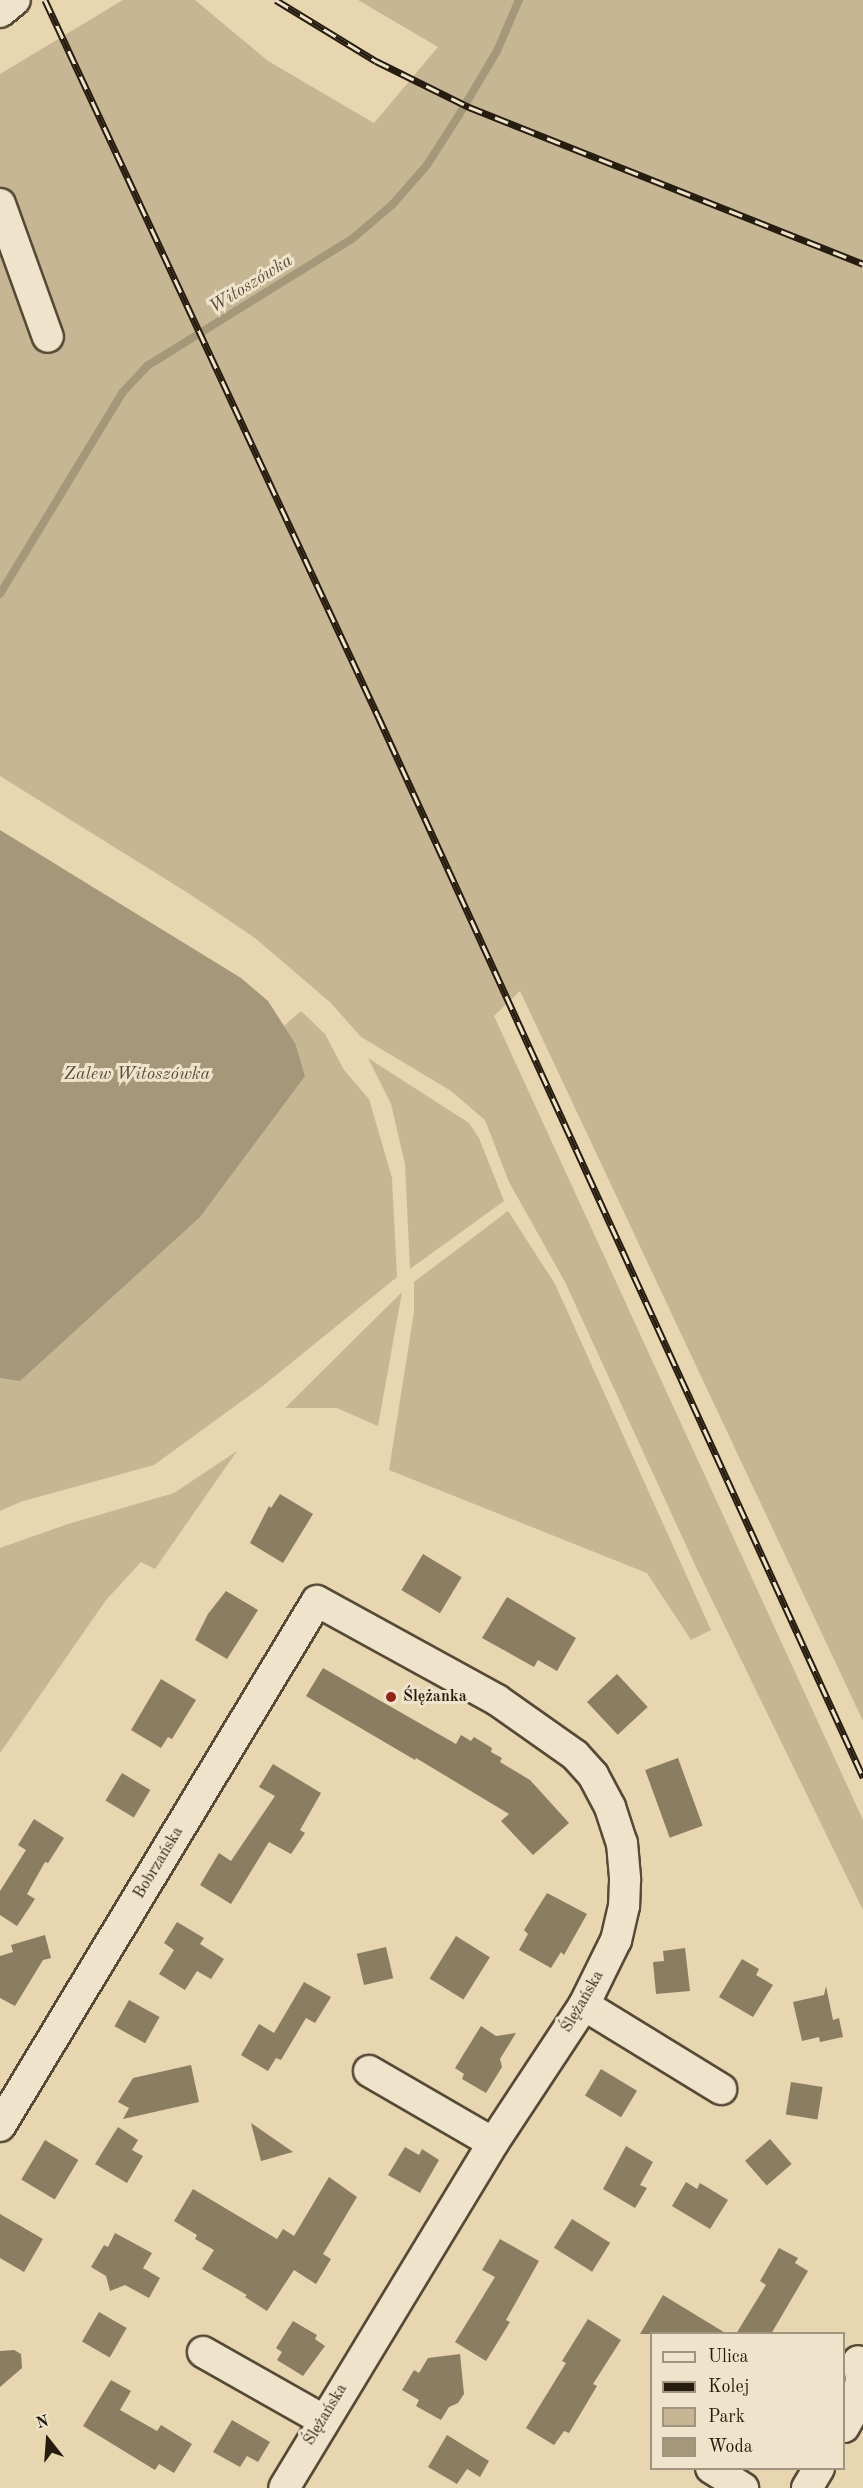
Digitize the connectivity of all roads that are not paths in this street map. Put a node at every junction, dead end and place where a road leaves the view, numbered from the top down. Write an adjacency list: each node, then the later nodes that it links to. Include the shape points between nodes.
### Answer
1 (15, 0): 2 (street)
2 (0, 12)
3 (0, 204): 4 (street)
4 (48, 337)
5 (318, 1600): 6 (street, Ślężańska, via 496,1700 575,1755 593,1775 610,1807 622,1843 625,1889 616,1940); 9 (street, Bobrzańska)
6 (584, 2005): 8 (street); 10 (street, Ślężańska)
7 (369, 2071): 10 (street)
8 (721, 2089)
9 (0, 2126)
10 (494, 2144): 13 (street, Ślężańska)
11 (203, 2352): 13 (street)
12 (858, 2361): 14 (street, via 861,2379 856,2405)
13 (323, 2420): 17 (street, Ślężańska)
14 (845, 2424)
15 (713, 2470): 18 (street)
16 (818, 2470): 19 (street)
17 (284, 2488)
18 (743, 2488)
19 (807, 2488)

